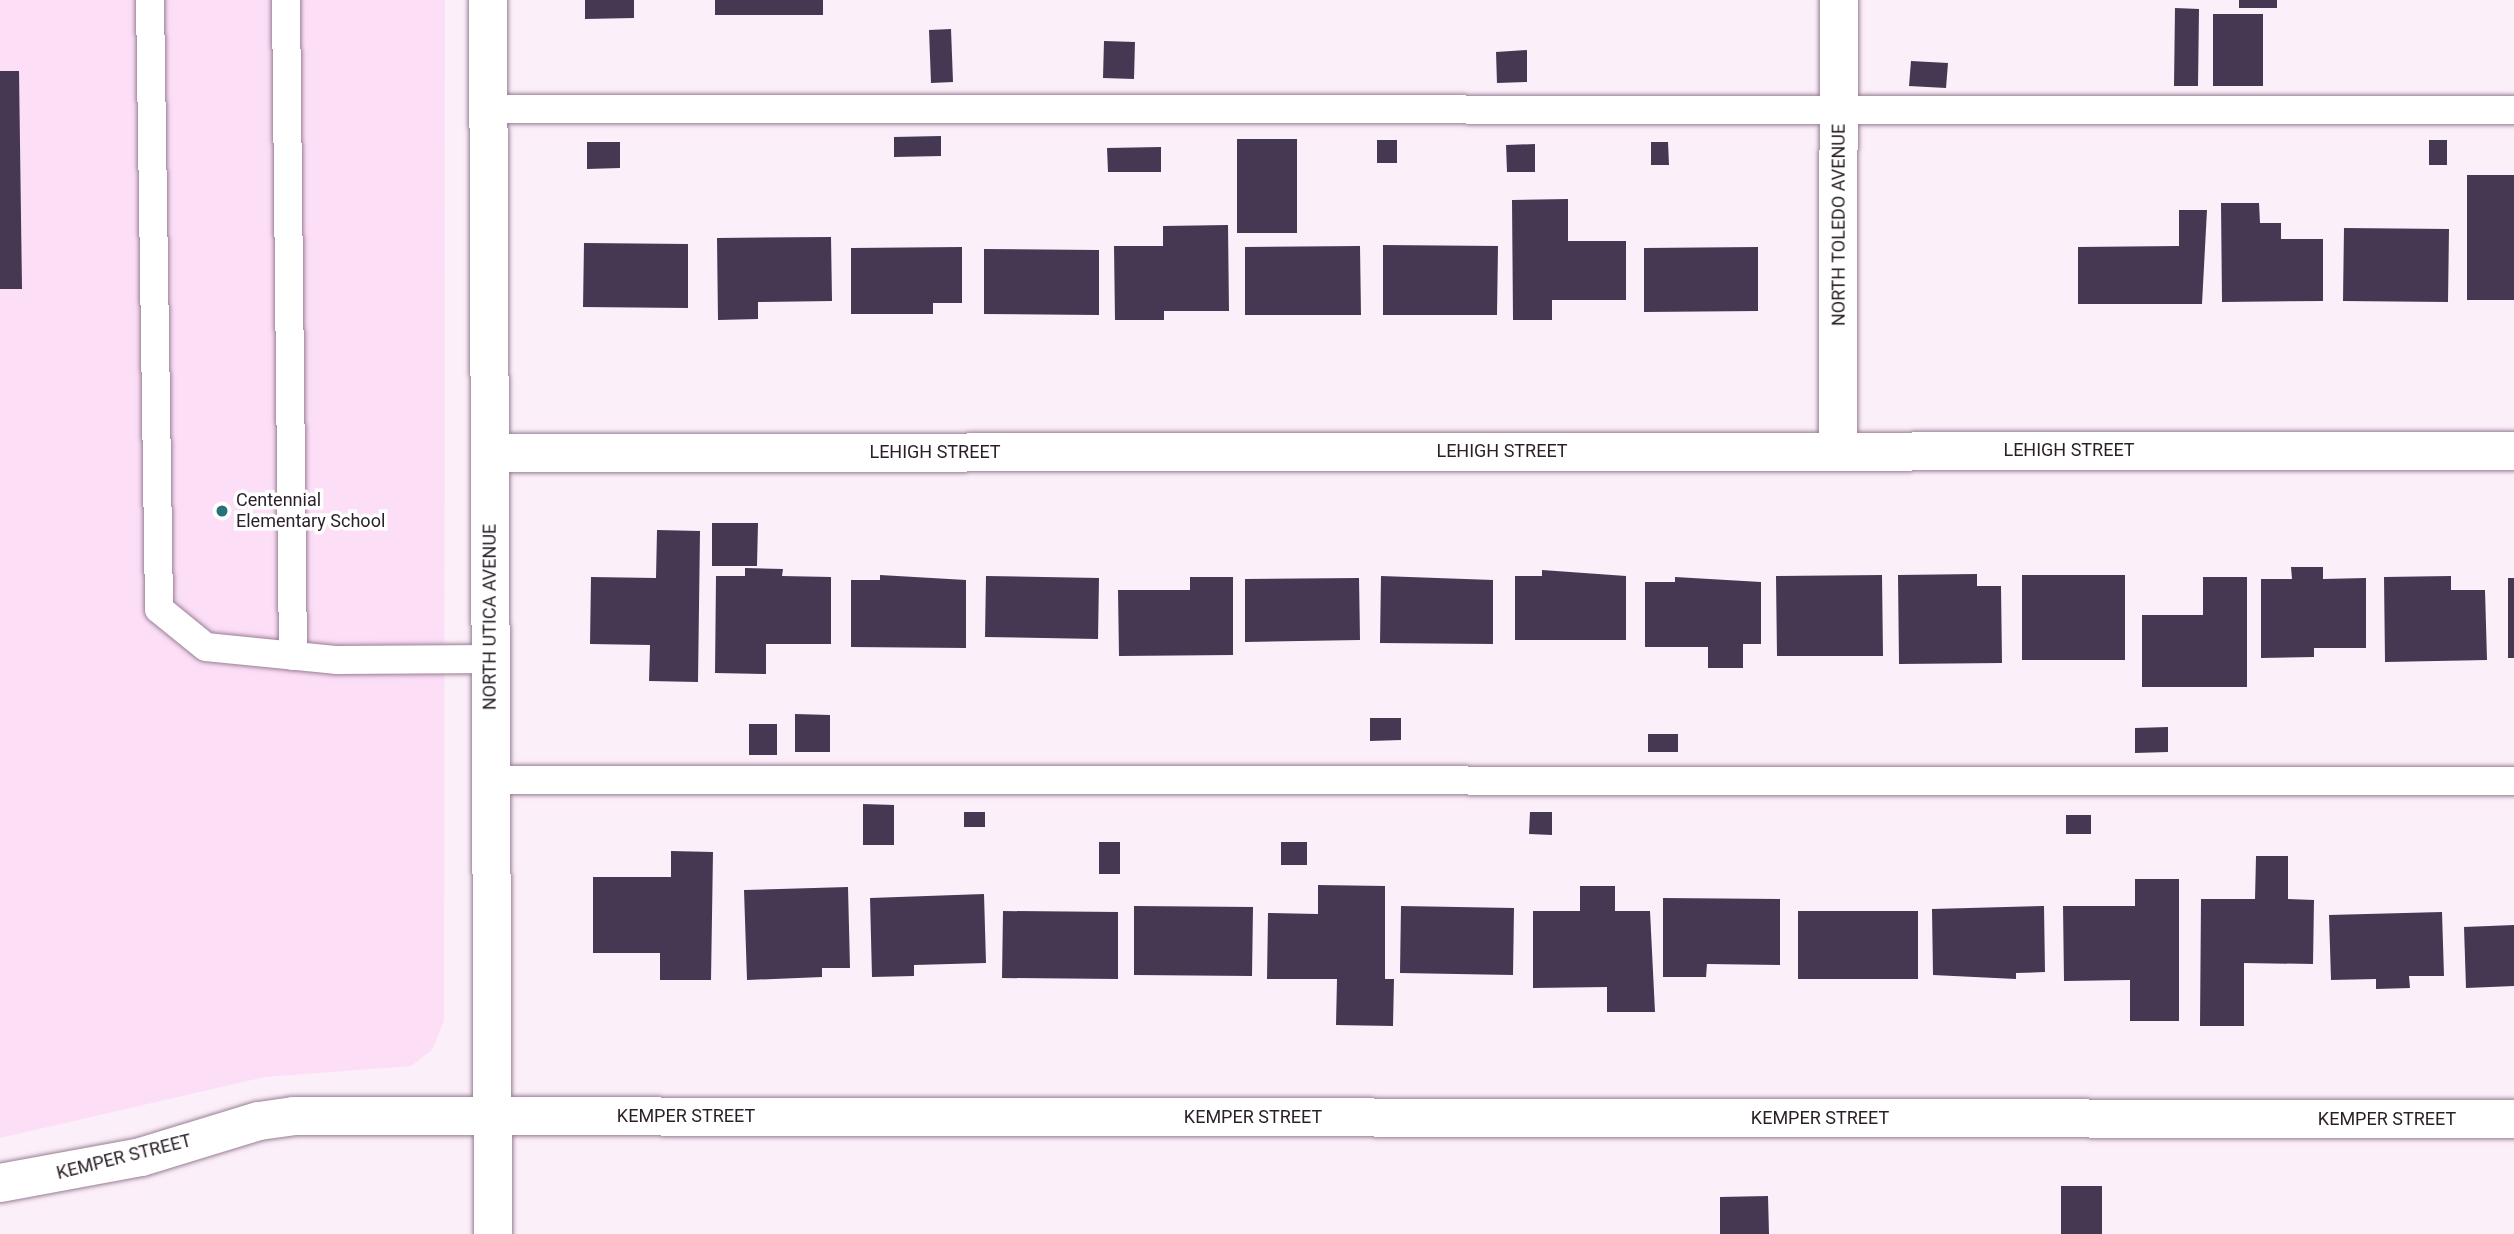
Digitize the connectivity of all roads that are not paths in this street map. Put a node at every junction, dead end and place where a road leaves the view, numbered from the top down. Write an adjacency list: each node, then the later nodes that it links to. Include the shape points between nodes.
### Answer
1 (150, 0): 11 (lane, via 159,609 206,647)
2 (286, 0): 11 (lane)
3 (488, 0): 5 (street, NORTH UTICA AVENUE)
4 (1839, 0): 6 (street, NORTH TOLEDO AVENUE)
5 (489, 109): 6 (lane); 10 (street, NORTH UTICA AVENUE)
6 (1839, 109): 7 (lane); 8 (street, NORTH TOLEDO AVENUE)
7 (2514, 110)
8 (1838, 450): 9 (street, LEHIGH STREET); 10 (street, LEHIGH STREET)
9 (2514, 451)
10 (490, 453): 12 (street, NORTH UTICA AVENUE)
11 (293, 656): 12 (lane)
12 (491, 659): 13 (street, NORTH UTICA AVENUE)
13 (491, 780): 14 (lane); 15 (street, NORTH UTICA AVENUE)
14 (2514, 782)
15 (492, 1116): 16 (street, KEMPER STREET); 17 (street, KEMPER STREET, via 282,1118 141,1157); 18 (street, NORTH UTICA AVENUE)
16 (2514, 1119)
17 (0, 1183)
18 (493, 1234)

